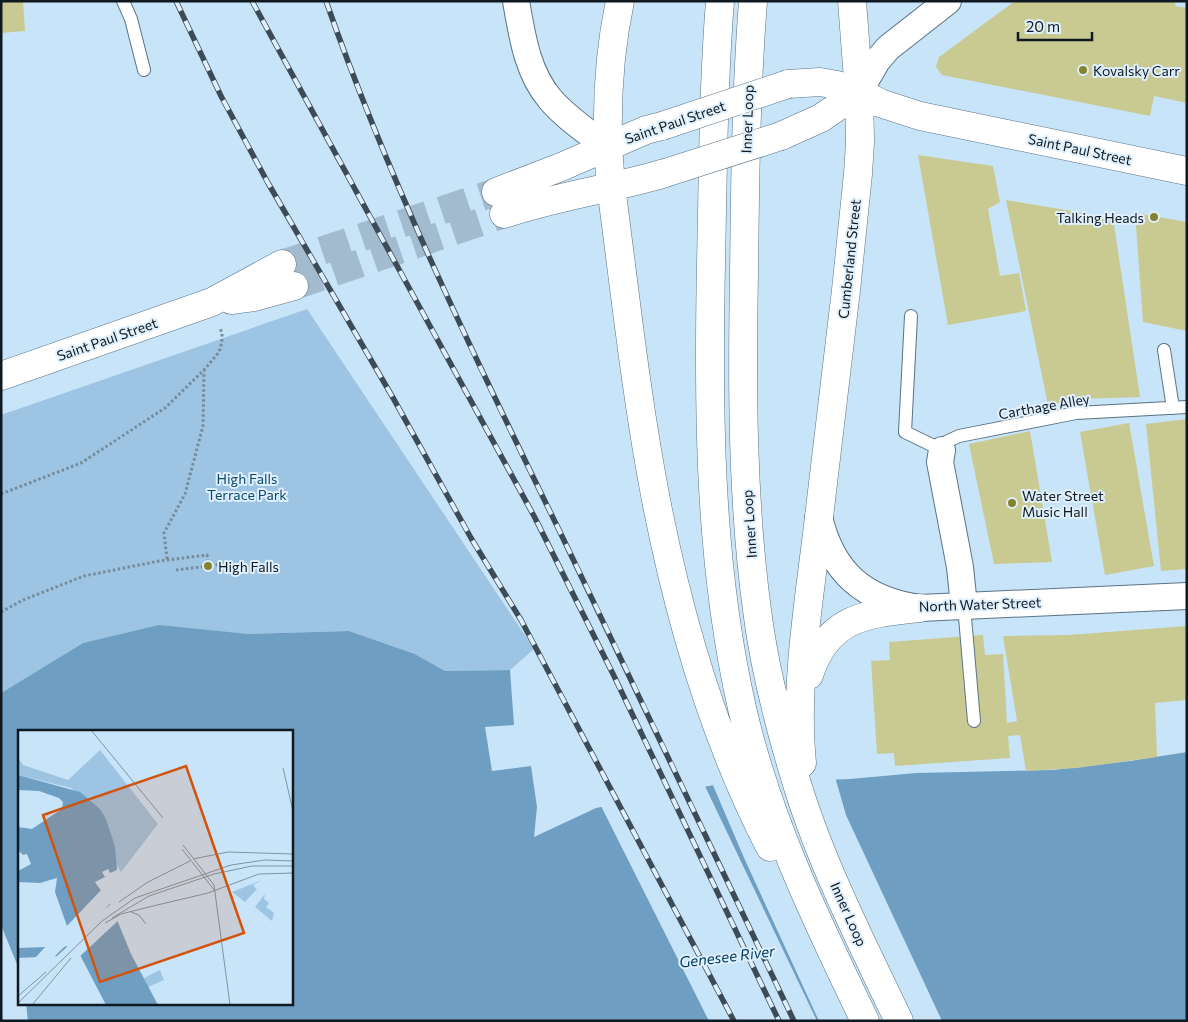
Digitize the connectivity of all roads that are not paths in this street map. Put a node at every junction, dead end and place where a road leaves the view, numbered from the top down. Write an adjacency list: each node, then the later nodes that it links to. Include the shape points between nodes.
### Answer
1 (123, 1): 8 (lane)
2 (516, 1): 10 (street, via 530,64 542,88 559,108)
3 (620, 1): 10 (main road, via 609,76)
4 (720, 1): 26 (main road, via 710,288 712,472 725,619 742,710)
5 (753, 1): 27 (main road, Inner Loop, via 746,143 745,476 760,630 773,692)
6 (852, 1): 9 (main road, Cumberland Street)
7 (948, 1): 9 (street, via 888,48)
8 (144, 70)
9 (859, 92): 10 (main road, Saint Paul Street, bridge, via 820,82 788,84 646,130); 11 (main road, Saint Paul Street, via 880,103 920,116); 12 (main road, Saint Paul Street, bridge, via 821,118 781,136); 20 (main road, Cumberland Street, via 860,142 853,225)
10 (607, 147): 12 (main road); 12 (main road, Saint Paul Street, via 561,168 500,203 546,201)
11 (1187, 171)
12 (611, 186): 26 (main road, via 644,427 669,560 700,672)
13 (288, 276): 16 (main road, Saint Paul Street, via 216,315)
14 (911, 316): 19 (lane, via 905,432)
15 (1164, 350): 17 (lane)
16 (1, 376)
17 (1173, 408): 18 (lane, Carthage Alley); 19 (lane, Carthage Alley, via 1076,413 959,436 948,441)
18 (1187, 408)
19 (942, 450): 22 (street, via 940,462)
20 (819, 517): 23 (street, North Water Street, via 828,547 854,582 878,598); 24 (main road, Cumberland Street, via 803,655)
21 (1187, 596): 22 (street, North Water Street)
22 (964, 606): 23 (street, North Water Street); 25 (lane)
23 (920, 608): 24 (main road, via 857,619 834,632 817,652)
24 (801, 711): 27 (main road)
25 (974, 721)
26 (746, 768): 28 (main road, via 754,815)
27 (799, 776): 29 (main road, Inner Loop, via 826,862)
28 (865, 1021)
29 (900, 1021)

